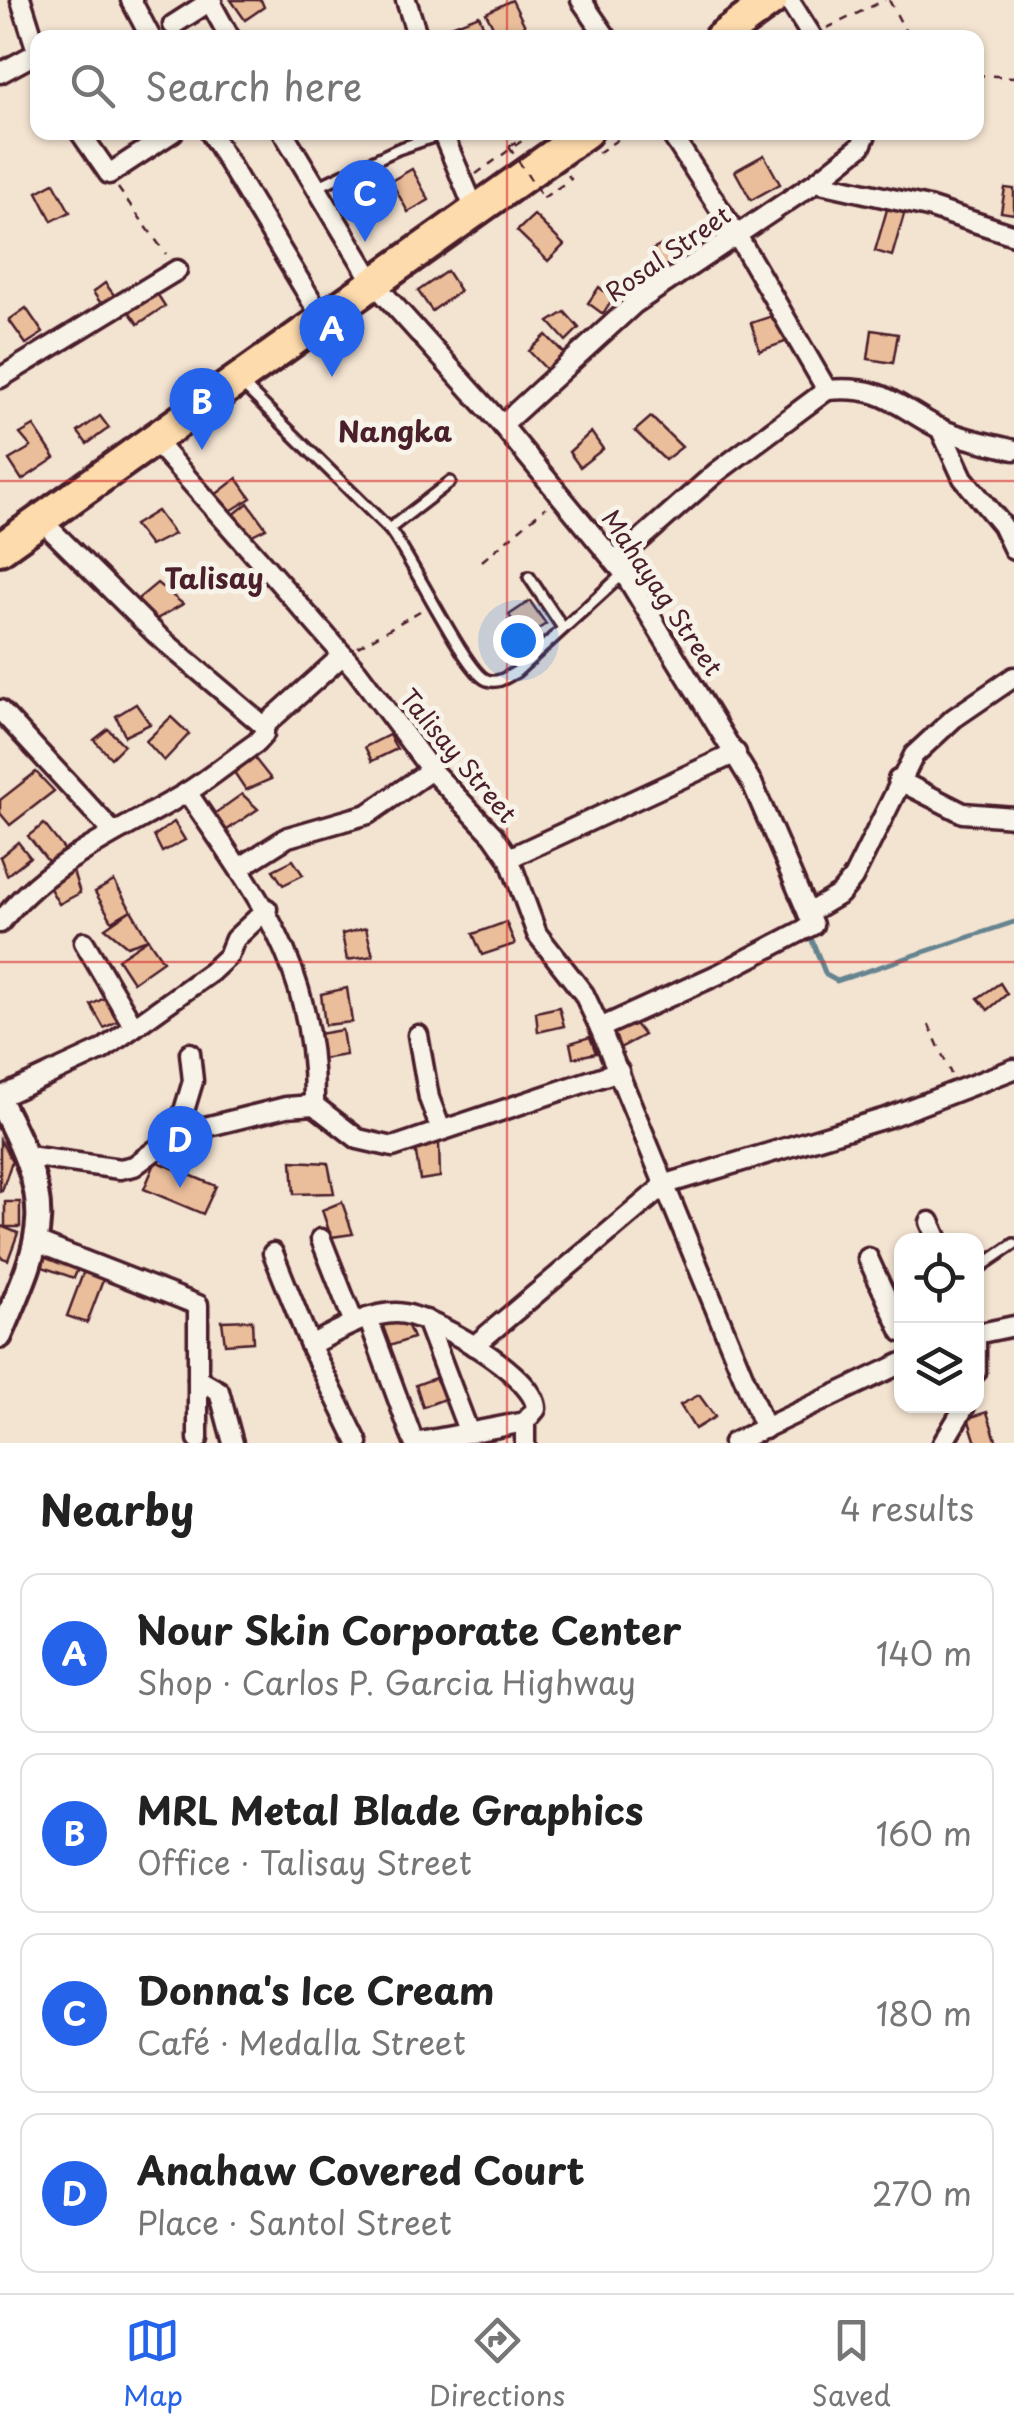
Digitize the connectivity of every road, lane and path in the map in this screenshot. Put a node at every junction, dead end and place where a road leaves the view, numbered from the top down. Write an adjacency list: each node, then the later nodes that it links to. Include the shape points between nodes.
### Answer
1 (22, 0): 10 (street)
2 (131, 0): 11 (street)
3 (210, 0): 9 (street); 12 (street)
4 (406, 0): 13 (street)
5 (581, 0): 14 (street)
6 (772, 0): 15 (highway)
7 (789, 0): 16 (street)
8 (887, 0): 17 (path); 18 (path)
9 (173, 25)
10 (30, 30)
11 (147, 30)
12 (226, 30)
13 (415, 30)
14 (601, 30)
15 (731, 30)
16 (809, 30)
17 (825, 30)
18 (904, 30)
19 (30, 57): 20 (street)
20 (0, 73)
21 (984, 75): 22 (path)
22 (1014, 77)
23 (85, 140): 34 (street)
24 (161, 140): 34 (street)
25 (215, 140): 43 (street)
26 (287, 140): 37 (street, Mahayag Street)
27 (423, 140): 37 (lane)
28 (445, 140): 38 (street)
29 (519, 140): 35 (path, bridge, via 508,147 543,198 570,179)
30 (524, 140): 38 (path)
31 (675, 140): 40 (street)
32 (864, 140): 36 (street, Rosal Street)
33 (592, 143): 38 (highway)
34 (108, 174): 41 (path)
35 (567, 174)
36 (816, 182): 39 (street); 40 (street, Rosal Street)
37 (314, 189): 42 (street, Mahayag Street)
38 (468, 196): 42 (highway)
39 (1014, 234)
40 (738, 236): 46 (street); 47 (street, Rosal Street, via 634,304)
41 (177, 270): 44 (street)
42 (373, 282): 43 (highway); 47 (street, Mahayag Street)
43 (322, 318): 45 (highway)
44 (0, 378)
45 (238, 378): 49 (highway); 54 (lane)
46 (827, 390): 48 (street, via 891,398); 58 (street, via 718,472)
47 (502, 425): 52 (street, Mahayag Street)
48 (940, 428): 50 (street); 56 (street, via 963,478)
49 (152, 438): 53 (highway); 62 (street, Talisay Street)
50 (1014, 450)
51 (450, 482): 54 (lane)
52 (562, 494): 57 (path); 58 (street, Mahayag Street)
53 (41, 520): 55 (highway); 65 (street, via 158,636)
54 (389, 529): 60 (lane)
55 (0, 549)
56 (1014, 550)
57 (482, 561)
58 (620, 567): 61 (lane); 66 (street, Mahayag Street)
59 (529, 577): 61 (lane)
60 (435, 602): 61 (lane, via 485,680 506,678); 62 (path)
61 (563, 628)
62 (344, 657): 65 (street); 67 (street, Talisay Street)
63 (1014, 677): 68 (street, via 924,743)
64 (0, 710): 71 (street)
65 (264, 726): 69 (street, via 256,743)
66 (736, 754): 72 (street); 75 (street, Mahayag Street)
67 (431, 770): 72 (street, Talisay Street); 73 (street, via 368,814 288,838)
68 (898, 780): 70 (street, via 963,812); 75 (street, via 853,878)
69 (187, 792): 71 (street); 73 (street)
70 (1014, 817)
71 (112, 832): 76 (street, via 34,888)
72 (509, 858): 80 (street, Talisay Street, via 537,934 584,994)
73 (238, 868): 74 (street)
74 (267, 910): 79 (street, via 234,939 211,972); 87 (street, via 308,1014)
75 (810, 919): 80 (street, via 734,967)
76 (0, 923)
77 (84, 942): 79 (street)
78 (929, 1024): 85 (path)
79 (134, 1027): 86 (street, via 102,1050)
80 (600, 1028): 83 (street, Talisay Street)
81 (418, 1035): 88 (street)
82 (190, 1053): 89 (street, via 193,1081)
83 (619, 1071): 88 (street); 91 (street, Talisay Street)
84 (1012, 1075): 85 (street)
85 (959, 1092): 91 (street)
86 (0, 1099): 90 (main road)
87 (314, 1105): 88 (street, via 373,1146 393,1147); 89 (street)
88 (441, 1130)
89 (177, 1134): 90 (street, via 120,1169)
90 (28, 1156): 95 (main road, via 39,1192)
91 (666, 1184): 107 (street); 112 (street, Talisay Street)
92 (930, 1222): 93 (street)
93 (935, 1233)
94 (320, 1239): 100 (street)
95 (36, 1242): 105 (main road); 109 (street, via 195,1302)
96 (1014, 1244): 99 (lane)
97 (273, 1252): 106 (street)
98 (868, 1258): 102 (street)
99 (984, 1265)
100 (361, 1320): 101 (street, via 402,1313); 106 (street); 117 (street)
101 (426, 1320): 107 (street); 113 (street)
102 (898, 1323)
103 (1014, 1326): 104 (street)
104 (984, 1334)
105 (0, 1336)
106 (310, 1346): 116 (street)
107 (474, 1346): 111 (street, via 532,1392 536,1409)
108 (894, 1366): 112 (street)
109 (198, 1379): 114 (street); 115 (street, via 219,1391)
110 (960, 1413): 120 (street)
111 (525, 1422): 113 (street); 118 (street)
112 (765, 1429): 119 (street)
113 (468, 1433): 117 (street)
114 (198, 1439)
115 (233, 1443)
116 (358, 1443)
117 (415, 1443)
118 (526, 1443)
119 (733, 1443)
120 (943, 1443)

